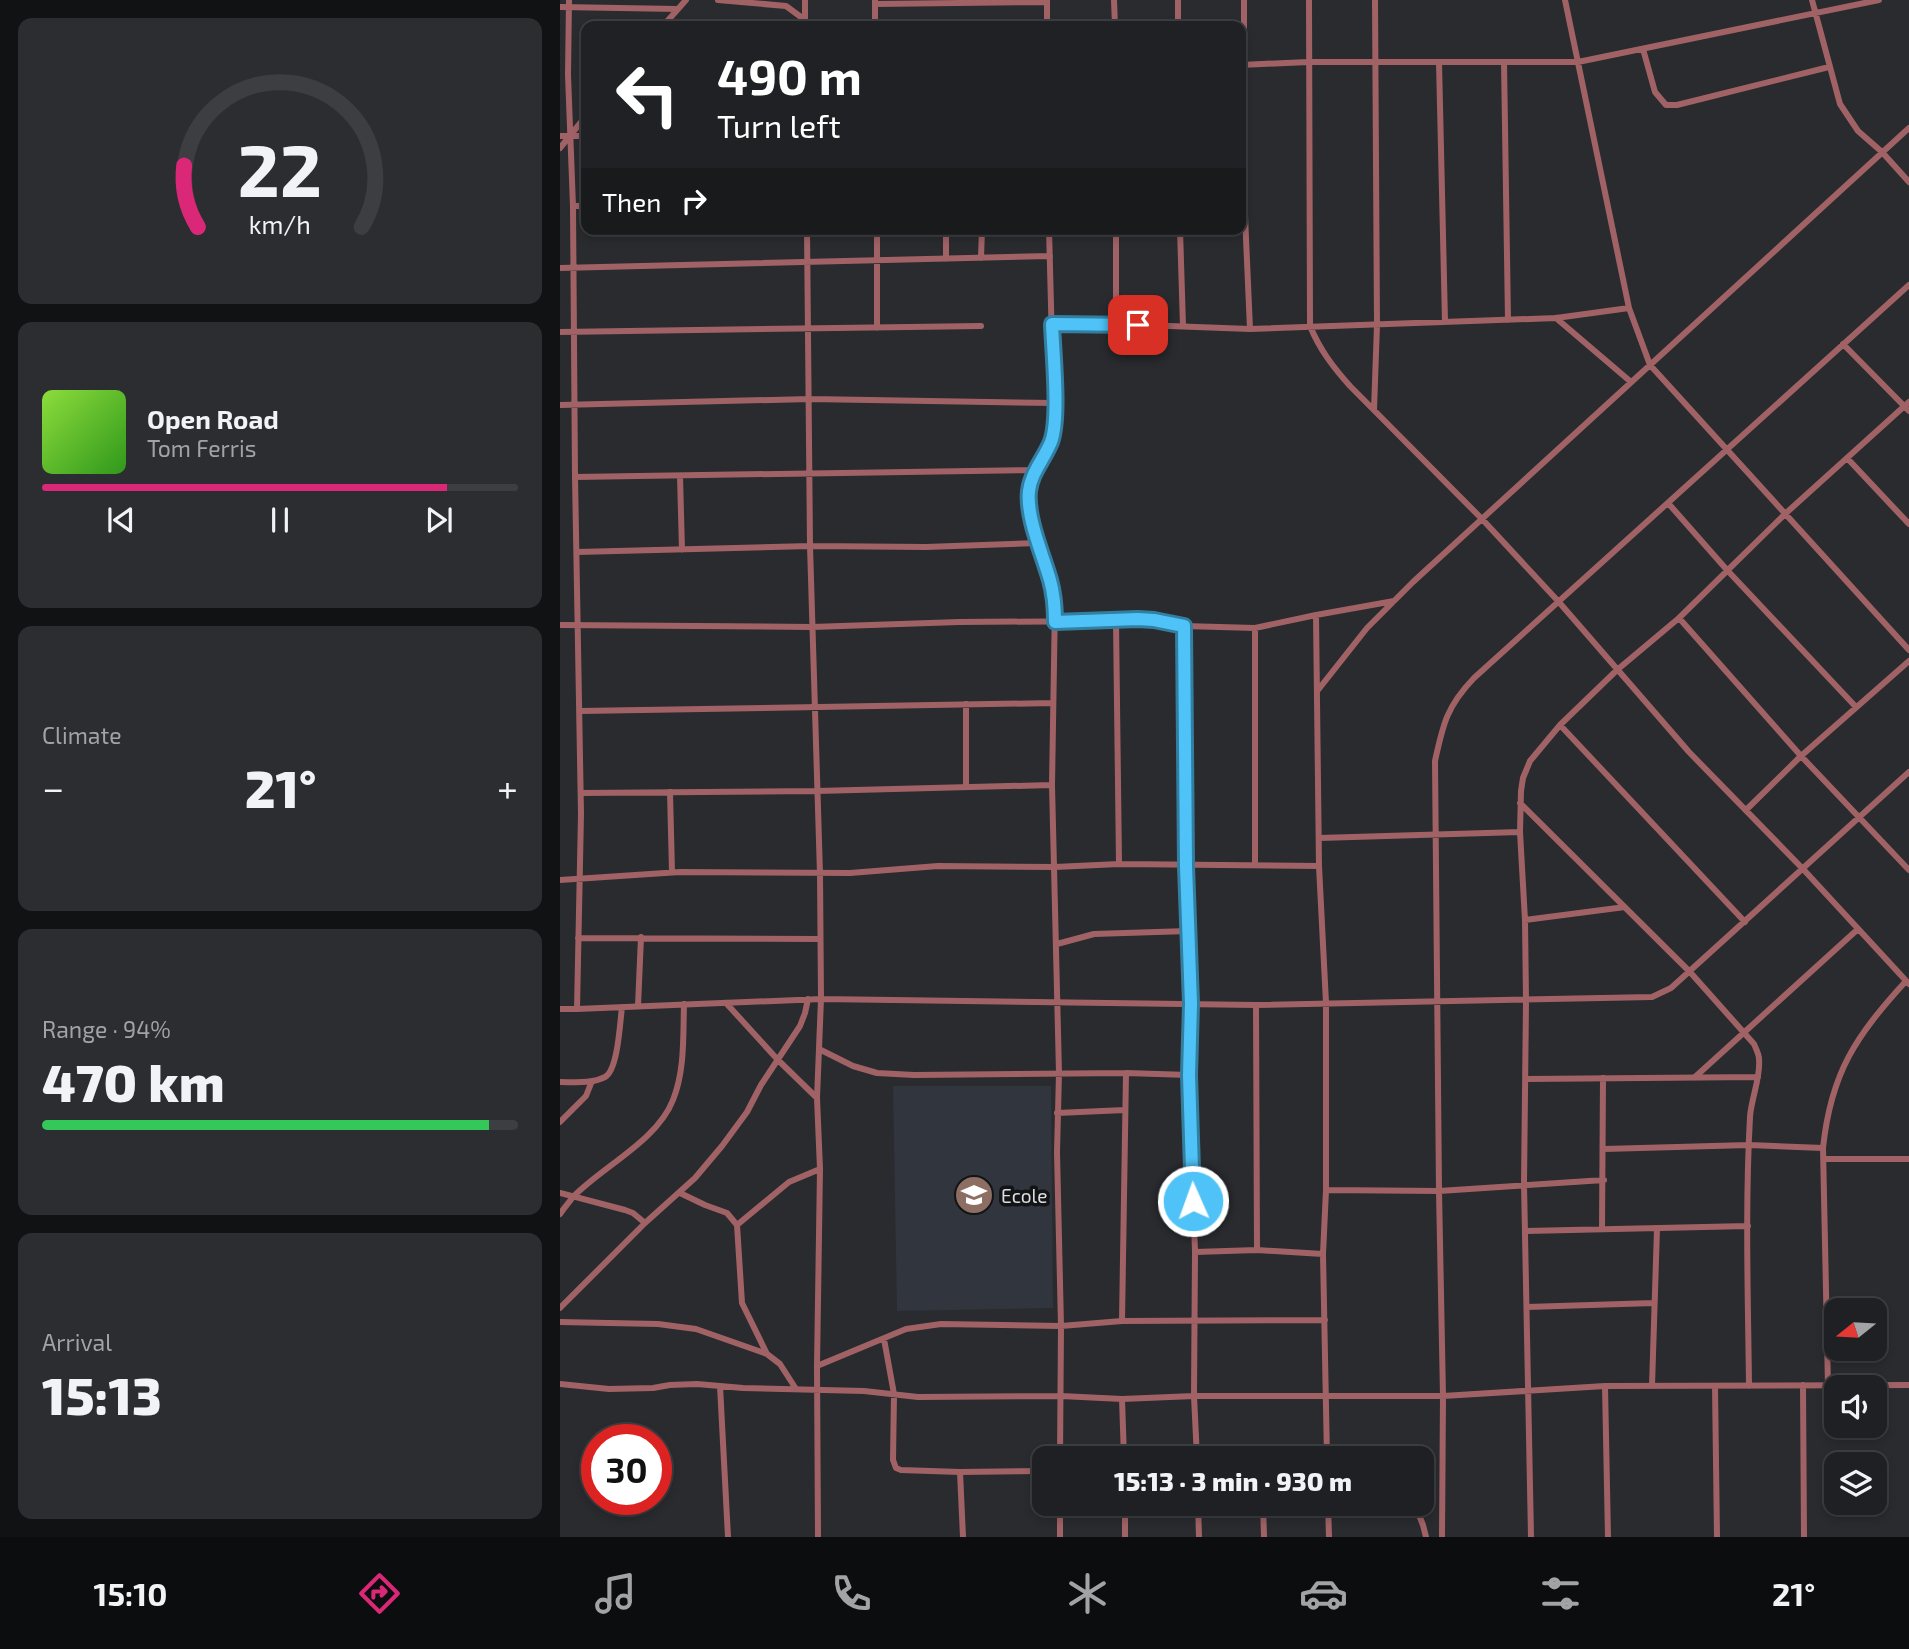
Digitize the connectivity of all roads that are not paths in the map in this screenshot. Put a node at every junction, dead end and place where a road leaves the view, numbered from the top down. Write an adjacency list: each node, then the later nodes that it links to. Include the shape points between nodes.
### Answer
1 (686, 0): 16 (street)
2 (718, 0): 19 (street, via 786,6)
3 (805, 0): 20 (street)
4 (1114, 0): 23 (street)
5 (1178, 0): 24 (street)
6 (1244, 0): 25 (street)
7 (1309, 0): 27 (street)
8 (1375, 0): 28 (street)
9 (1565, 0): 31 (street)
10 (1812, 0): 17 (street)
11 (1879, 0): 17 (street)
12 (1046, 1): 13 (street); 22 (street)
13 (875, 2): 21 (street)
14 (569, 4): 15 (street); 16 (street); 34 (street)
15 (560, 7)
16 (678, 9): 18 (street)
17 (1814, 12): 26 (street); 33 (street)
18 (667, 21)
19 (803, 21)
20 (805, 21)
21 (875, 21)
22 (1046, 21)
23 (1115, 21)
24 (1178, 21)
25 (1243, 21)
26 (1643, 48): 31 (street); 33 (street, via 1655,92 1666,104)
27 (1308, 62): 28 (street); 32 (street); 70 (street)
28 (1376, 62): 29 (street); 67 (street)
29 (1439, 62): 30 (street); 64 (street)
30 (1504, 62): 31 (street); 63 (street)
31 (1578, 62): 61 (street)
32 (1246, 64)
33 (1829, 67): 41 (street, via 1840,104 1858,131)
34 (564, 75): 38 (street)
35 (581, 122): 38 (street)
36 (1909, 128): 41 (street)
37 (560, 136): 38 (street)
38 (570, 136): 39 (street); 40 (street); 43 (street)
39 (581, 136)
40 (560, 148)
41 (1882, 152): 42 (street); 77 (street)
42 (1909, 182)
43 (573, 206): 44 (street); 59 (street)
44 (581, 206)
45 (807, 235): 57 (street)
46 (877, 235): 56 (street)
47 (946, 235): 55 (street)
48 (982, 235): 54 (street)
49 (1049, 235): 53 (street)
50 (1116, 235): 66 (street)
51 (1181, 235): 69 (street)
52 (1246, 235): 72 (street)
53 (1050, 256): 54 (street); 65 (street)
54 (981, 258): 55 (street)
55 (946, 259): 56 (street)
56 (877, 261): 57 (street); 71 (street)
57 (807, 263): 59 (street); 73 (street)
58 (560, 268): 59 (street)
59 (573, 268): 75 (street)
60 (1909, 285): 76 (street)
61 (1629, 308): 62 (street); 77 (street)
62 (1556, 317): 63 (street); 78 (street)
63 (1508, 320): 64 (street)
64 (1445, 322): 67 (street)
65 (1052, 324): 66 (street); 80 (street)
66 (1116, 324): 69 (street)
67 (1377, 325): 70 (street); 84 (street)
68 (981, 326): 71 (street)
69 (1183, 326): 72 (street)
70 (1310, 326): 72 (street); 84 (street, via 1332,367)
71 (877, 328): 73 (street)
72 (1250, 329)
73 (808, 330): 75 (street); 79 (street)
74 (560, 332): 75 (street)
75 (573, 332): 82 (street)
76 (1843, 344): 83 (street); 85 (street)
77 (1650, 365): 78 (street); 85 (street)
78 (1631, 382): 93 (street)
79 (810, 399): 80 (street); 82 (street); 88 (street)
80 (1054, 403): 87 (street, via 1051,441)
81 (560, 405): 82 (street)
82 (574, 405): 90 (street)
83 (1908, 406): 86 (street)
84 (1374, 410): 93 (street)
85 (1727, 449): 91 (street); 92 (street)
86 (1847, 458): 92 (street); 94 (street)
87 (1035, 471): 88 (street); 95 (street, via 1029,491)
88 (809, 475): 89 (street); 96 (street)
89 (680, 476): 90 (street); 97 (street)
90 (575, 477): 98 (street)
91 (1668, 503): 99 (street); 101 (street)
92 (1785, 514): 99 (street); 111 (street)
93 (1482, 519): 100 (street); 101 (street)
94 (1909, 524)
95 (1038, 543): 96 (street); 105 (street, via 1054,593)
96 (810, 546): 97 (street); 109 (street)
97 (682, 550): 98 (street)
98 (577, 552): 106 (street)
99 (1727, 570): 103 (street); 118 (street)
100 (1394, 601): 102 (street); 114 (street)
101 (1558, 601): 113 (street); 132 (street, via 1474,678 1451,706 1435,761)
102 (1316, 615): 110 (street); 114 (street)
103 (1679, 618): 113 (street); 121 (street)
104 (1116, 621): 105 (street); 108 (street, via 1154,620); 134 (street)
105 (1055, 622): 109 (street); 115 (street)
106 (578, 624): 107 (street); 109 (street); 119 (street)
107 (560, 625)
108 (1184, 626): 110 (street); 136 (street)
109 (812, 627): 117 (street)
110 (1255, 628): 135 (street)
111 (1909, 650)
112 (1909, 661): 118 (street)
113 (1617, 670): 120 (street); 129 (street)
114 (1318, 690): 133 (street)
115 (1053, 703): 116 (street); 123 (street)
116 (966, 705): 117 (street); 124 (street)
117 (814, 707): 119 (street); 125 (street)
118 (1856, 707): 121 (street)
119 (580, 711): 127 (street)
120 (1560, 726): 128 (street, via 1530,761); 147 (street)
121 (1801, 755): 129 (street); 130 (street)
122 (1909, 772): 130 (street)
123 (1052, 785): 124 (street); 138 (street)
124 (966, 787): 125 (street)
125 (817, 791): 126 (street); 142 (street)
126 (670, 792): 127 (street); 141 (street)
127 (581, 793): 143 (street)
128 (1520, 803): 131 (street); 145 (street)
129 (1746, 810): 139 (street)
130 (1859, 818): 139 (street); 140 (street)
131 (1520, 832): 132 (street); 146 (street)
132 (1436, 834): 133 (street); 162 (street)
133 (1320, 838): 137 (street)
134 (1119, 864): 136 (street); 138 (street)
135 (1255, 865): 136 (street); 137 (street)
136 (1186, 866): 149 (street)
137 (1319, 866): 161 (street)
138 (1055, 867): 142 (street, via 938,866); 153 (street)
139 (1802, 869): 147 (street); 148 (street)
140 (1909, 870)
141 (672, 872): 142 (street); 143 (street)
142 (820, 874): 152 (street)
143 (580, 878): 144 (street); 150 (street)
144 (560, 880)
145 (1625, 907): 146 (street); 154 (street)
146 (1525, 920): 158 (street)
147 (1745, 922): 154 (street)
148 (1858, 929): 155 (street); 170 (street)
149 (1188, 931): 153 (street, via 1094,934); 164 (street)
150 (578, 937): 151 (street); 169 (street)
151 (641, 937): 152 (street); 166 (street)
152 (820, 939): 157 (street)
153 (1057, 944): 159 (street)
154 (1690, 972): 158 (street, via 1652,997); 170 (street)
155 (1908, 983): 187 (street, via 1876,1015 1850,1053 1826,1120)
156 (808, 999): 157 (street); 160 (street); 172 (street, via 800,1026)
157 (821, 999): 159 (street); 171 (street)
158 (1526, 1001): 162 (street); 179 (street)
159 (1058, 1002): 164 (street); 173 (street)
160 (726, 1003): 163 (street); 172 (street)
161 (1326, 1003): 162 (street); 165 (street); 194 (street)
162 (1438, 1003): 195 (street)
163 (684, 1004): 166 (street); 198 (street, via 683,1058 673,1100 664,1116 646,1137)
164 (1191, 1004): 165 (street); 175 (street)
165 (1256, 1005): 206 (street)
166 (638, 1006): 167 (street)
167 (622, 1007): 169 (street); 180 (street, via 612,1069)
168 (560, 1009): 169 (street)
169 (577, 1009)
170 (1745, 1031): 176 (street); 177 (street, via 1759,1059)
171 (819, 1049): 173 (street, via 877,1073); 182 (street)
172 (778, 1060): 182 (street); 197 (street, via 722,1146)
173 (1059, 1073): 174 (street); 184 (street)
174 (1126, 1073): 175 (street); 183 (street)
175 (1189, 1075): 207 (street)
176 (1695, 1077): 177 (street); 178 (street)
177 (1758, 1077): 186 (street)
178 (1603, 1078): 179 (street); 188 (street)
179 (1526, 1079): 193 (street)
180 (592, 1081): 181 (street); 185 (street, via 586,1096)
181 (560, 1083)
182 (817, 1098): 191 (street)
183 (1125, 1110): 184 (street); 214 (street)
184 (1058, 1113): 216 (street)
185 (560, 1122)
186 (1749, 1145): 187 (street); 188 (street); 202 (street)
187 (1823, 1148): 189 (street)
188 (1604, 1149): 192 (street)
189 (1824, 1158): 190 (street); 220 (street)
190 (1909, 1159)
191 (820, 1169): 201 (street, via 789,1182); 219 (street)
192 (1604, 1180): 193 (street); 203 (street)
193 (1524, 1184): 195 (street); 205 (street)
194 (1326, 1190): 195 (street); 208 (street)
195 (1439, 1191): 238 (street)
196 (560, 1193): 198 (street)
197 (680, 1193): 200 (street); 201 (street, via 727,1213)
198 (574, 1196): 199 (street); 200 (street, via 633,1213)
199 (560, 1214)
200 (645, 1223): 211 (street)
201 (737, 1225): 218 (street, via 742,1303)
202 (1748, 1226): 204 (street); 229 (street)
203 (1602, 1229): 204 (street); 205 (street)
204 (1657, 1229): 209 (street)
205 (1526, 1231): 210 (street)
206 (1257, 1250): 207 (street); 208 (street)
207 (1195, 1252): 212 (street)
208 (1323, 1254): 213 (street)
209 (1654, 1303): 210 (street); 227 (street)
210 (1527, 1307): 233 (street)
211 (560, 1308)
212 (1195, 1320): 213 (street); 214 (street); 236 (street)
213 (1325, 1320): 237 (street)
214 (1122, 1321): 216 (street)
215 (560, 1322): 218 (street, via 696,1329)
216 (1061, 1326): 217 (street, via 941,1324 906,1329); 235 (street)
217 (884, 1339): 219 (street); 234 (street)
218 (767, 1354): 231 (street, via 780,1364)
219 (817, 1366): 232 (street)
220 (1828, 1375)
221 (560, 1384): 226 (street, via 609,1389)
222 (1605, 1385): 227 (street); 233 (street); 263 (street)
223 (1803, 1385): 229 (street); 230 (street); 265 (street)
224 (1887, 1385): 225 (street)
225 (1909, 1385)
226 (720, 1386): 231 (street); 252 (street)
227 (1652, 1386): 228 (street)
228 (1715, 1386): 229 (street); 264 (street)
229 (1749, 1386)
230 (1824, 1386)
231 (796, 1389): 232 (street)
232 (817, 1389): 234 (street); 253 (street)
233 (1529, 1391): 238 (street); 262 (street)
234 (894, 1394): 235 (street); 245 (street, via 896,1468)
235 (1061, 1396): 239 (street); 240 (street)
236 (1194, 1396): 237 (street); 239 (street); 242 (street)
237 (1326, 1396): 238 (street); 243 (street)
238 (1443, 1396): 261 (street)
239 (1122, 1399): 241 (street)
240 (1060, 1446)
241 (1124, 1446)
242 (1196, 1446)
243 (1327, 1446)
244 (1032, 1471): 245 (street)
245 (960, 1472): 254 (street)
246 (1060, 1516): 255 (street)
247 (1125, 1516): 256 (street)
248 (1198, 1516): 257 (street)
249 (1264, 1516): 258 (street)
250 (1328, 1516): 259 (street)
251 (1419, 1516): 260 (street)
252 (729, 1537)
253 (818, 1537)
254 (963, 1537)
255 (1060, 1537)
256 (1125, 1537)
257 (1199, 1537)
258 (1264, 1537)
259 (1329, 1537)
260 (1426, 1537)
261 (1442, 1537)
262 (1531, 1537)
263 (1608, 1537)
264 (1717, 1537)
265 (1804, 1537)

